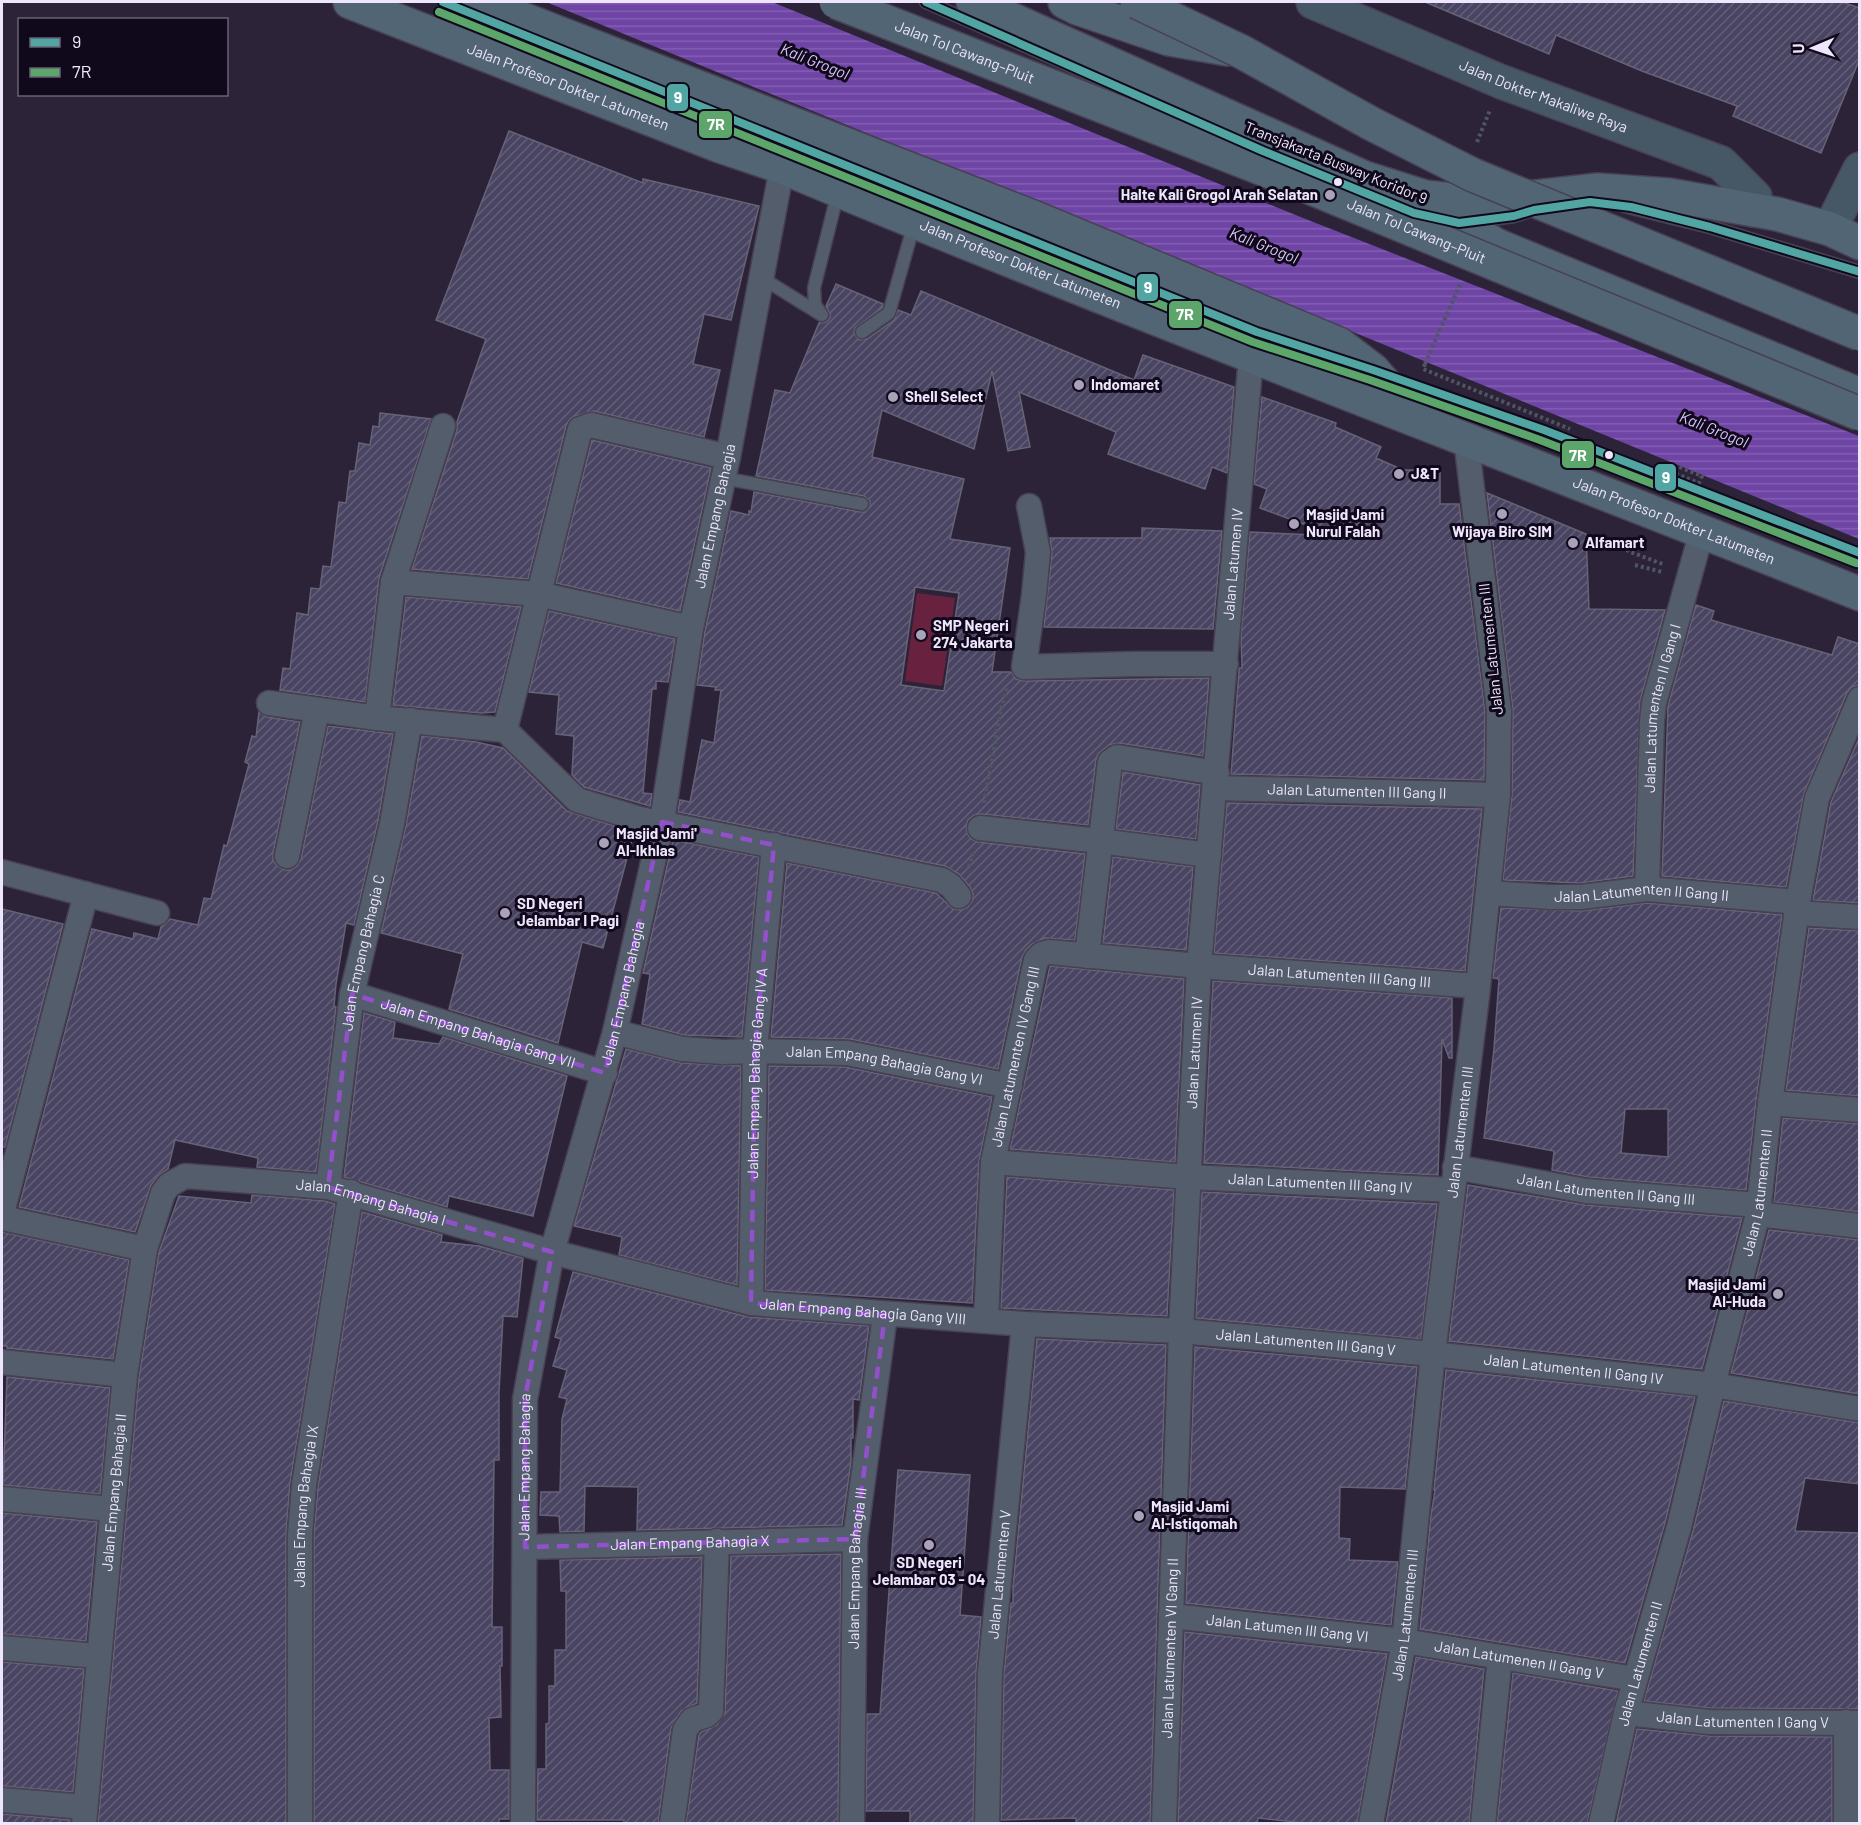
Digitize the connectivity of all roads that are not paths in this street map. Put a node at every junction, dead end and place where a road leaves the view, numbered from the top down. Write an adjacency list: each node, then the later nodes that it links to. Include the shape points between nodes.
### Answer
1 (350, 2): 10 (highway, Jalan Profesor Dokter Latumeten)
2 (479, 2): 26 (highway, via 1034,217 1339,344 1373,370)
3 (836, 2): 25 (highway, Jalan Tol Cawang–Pluit, bridge, via 1299,183)
4 (926, 2): 16 (lane, Transjakarta Busway Koridor 9, via 1352,189 1414,213)
5 (973, 2): 13 (highway, via 1365,178)
6 (1065, 2): 9 (highway, bridge, via 1169,39)
7 (1137, 2): 9 (highway, bridge)
8 (1313, 2): 14 (street, Jalan Dokter Makaliwe Raya, via 1502,82 1721,163 1755,197)
9 (1242, 52): 22 (highway, bridge, via 1473,175)
10 (782, 167): 12 (highway, Jalan Profesor Dokter Latumeten); 20 (street, Jalan Empang Bahagia)
11 (1860, 169): 17 (street)
12 (838, 191): 15 (highway, Jalan Profesor Dokter Latumeten); 20 (lane, via 814,288 815,305 822,315)
13 (1425, 197): 14 (highway, via 1479,203 1598,190 1669,195); 16 (highway)
14 (1754, 210): 17 (highway)
15 (914, 222): 21 (lane, via 889,312); 23 (highway, Jalan Profesor Dokter Latumeten)
16 (1459, 223): 19 (lane, Transjakarta Busway Koridor 9, via 1590,202 1631,207); 24 (highway, via 1496,245)
17 (1830, 229): 18 (highway)
18 (1860, 243)
19 (1860, 272)
20 (762, 278): 29 (street, Jalan Empang Bahagia)
21 (862, 332)
22 (1860, 334)
23 (1251, 357): 26 (highway, Jalan Profesor Dokter Latumeten); 37 (street, Jalan Latumen IV)
24 (1860, 395)
25 (1860, 414)
26 (1417, 421): 28 (highway, Jalan Profesor Dokter Latumeten)
27 (443, 426): 33 (street)
28 (1466, 439): 32 (highway, Jalan Profesor Dokter Latumeten); 45 (street, Jalan Latumenten III, via 1499,711)
29 (726, 468): 30 (lane); 34 (street, via 591,425 583,426); 36 (street, Jalan Empang Bahagia)
30 (862, 504)
31 (1029, 506): 37 (street, via 1038,552 1024,667)
32 (1702, 531): 35 (highway, Jalan Profesor Dokter Latumeten); 53 (street, Jalan Latumenten II Gang I, via 1654,703)
33 (393, 582): 34 (street); 41 (street)
34 (538, 594): 36 (street); 43 (street)
35 (1860, 594)
36 (691, 628): 46 (street, Jalan Empang Bahagia)
37 (1226, 664): 44 (street, Jalan Latumen IV)
38 (1860, 699): 57 (street, Jalan Latumenten II, via 1817,798)
39 (269, 703): 40 (street)
40 (317, 710): 41 (street); 51 (street)
41 (377, 718): 42 (street)
42 (410, 720): 43 (street); 63 (street, Jalan Empang Bahagia C, via 392,824)
43 (506, 730): 46 (street, via 577,800)
44 (1216, 780): 45 (street, Jalan Latumenten III Gang II); 48 (street, via 1113,758); 50 (street, Jalan Latumen IV)
45 (1498, 795): 55 (street, Jalan Latumenten III)
46 (662, 822): 49 (street); 64 (street, Jalan Empang Bahagia)
47 (980, 828): 48 (street)
48 (1100, 841): 50 (street); 60 (street)
49 (774, 845): 54 (street, via 942,880); 65 (street, Jalan Empang Bahagia Gang IV A)
50 (1209, 855): 61 (street, Jalan Latumen IV)
51 (287, 856)
52 (2, 872): 56 (street)
53 (1647, 889): 55 (street, Jalan Latumenten II Gang II, via 1581,897); 57 (street, Jalan Latumenten II Gang II)
54 (955, 891)
55 (1488, 892): 62 (street, Jalan Latumenten III)
56 (86, 894): 58 (street); 77 (street)
57 (1798, 907): 59 (street, Jalan Latumenten II Gang II); 68 (street, Jalan Latumenten II)
58 (157, 913)
59 (1860, 917)
60 (1087, 956): 61 (street, Jalan Latumenten IV Gang III); 67 (street, Jalan Latumenten IV Gang III, via 1049,952 1036,960)
61 (1199, 966): 62 (street, Jalan Latumenten III Gang III); 72 (street, Jalan Latumen IV)
62 (1478, 986): 73 (street, Jalan Latumenten III)
63 (352, 994): 66 (street, Jalan Empang Bahagia Gang VII); 74 (street, Jalan Empang Bahagia C)
64 (615, 1032): 65 (street, Jalan Empang Bahagia Gang VI, via 682,1049); 66 (street, Jalan Empang Bahagia)
65 (755, 1051): 67 (street, Jalan Empang Bahagia Gang VI, via 847,1053); 82 (street, Jalan Empang Bahagia Gang IV A)
66 (605, 1073): 81 (street, Jalan Empang Bahagia)
67 (1010, 1086): 70 (street, Jalan Latumenten IV Gang III)
68 (1770, 1102): 69 (street); 76 (street, Jalan Latumenten II)
69 (1860, 1110)
70 (993, 1162): 72 (street, Jalan Latumenten III Gang IV); 84 (street, Jalan Latumenten IV Gang III)
71 (185, 1176): 74 (street, Jalan Empang Bahagia I); 80 (street, Jalan Empang Bahagia II, via 163,1193)
72 (1189, 1177): 73 (street, Jalan Latumenten III Gang IV); 86 (street, Jalan Latumen IV)
73 (1454, 1179): 76 (street, Jalan Latumenten II Gang III); 87 (street, Jalan Latumenten III)
74 (328, 1187): 75 (street, Jalan Empang Bahagia I)
75 (351, 1192): 81 (street, Jalan Empang Bahagia I); 107 (street, Jalan Empang Bahagia IX, via 302,1504)
76 (1758, 1209): 79 (street, Jalan Latumenten II Gang III); 90 (street, Jalan Latumenten II)
77 (2, 1213)
78 (2, 1218): 80 (street)
79 (1860, 1226)
80 (145, 1249): 89 (street, Jalan Empang Bahagia II)
81 (552, 1252): 82 (street, Jalan Empang Bahagia Gang VIII); 96 (street, Jalan Empang Bahagia, via 525,1399)
82 (751, 1303): 83 (street, Jalan Empang Bahagia Gang VIII)
83 (885, 1314): 84 (street, Jalan Empang Bahagia Gang VIII); 94 (street, Jalan Empang Bahagia III)
84 (986, 1320): 85 (street, Jalan Empang Bahagia Gang VIII)
85 (1024, 1324): 86 (street, Jalan Empang Bahagia Gang VIII); 111 (street, Jalan Latumenten V, via 990,1673)
86 (1181, 1331): 87 (street, Jalan Latumenten III Gang V); 97 (street, Jalan Latumenten VI Gang II)
87 (1433, 1354): 90 (street, Jalan Latumenten II Gang IV); 98 (street, Jalan Latumenten III)
88 (2, 1362): 89 (street)
89 (124, 1375): 93 (street, Jalan Empang Bahagia II)
90 (1713, 1385): 91 (street, Jalan Latumenten II Gang IV); 102 (street, Jalan Latumenten II, via 1679,1527)
91 (1860, 1409)
92 (2, 1499): 93 (street)
93 (112, 1509): 100 (street, Jalan Empang Bahagia II)
94 (855, 1539): 95 (street, Jalan Empang Bahagia X); 110 (street, Jalan Empang Bahagia III)
95 (717, 1541): 96 (street, Jalan Empang Bahagia X); 109 (street, via 711,1711 693,1720 685,1730)
96 (525, 1547): 108 (street, Jalan Empang Bahagia)
97 (1171, 1616): 98 (street, Jalan Latumen III Gang VI); 112 (street, Jalan Latumenten VI Gang II)
98 (1404, 1641): 101 (street, Jalan Latumenen II Gang V); 113 (street, Jalan Latumenten III)
99 (2, 1648): 100 (street)
100 (98, 1656): 106 (street, Jalan Empang Bahagia II)
101 (1500, 1657): 102 (street, Jalan Latumenen II Gang V); 114 (street)
102 (1635, 1679): 103 (street, Jalan Latumenten II)
103 (1626, 1713): 104 (street, Jalan Latumenten I Gang V, via 1709,1722); 115 (street, Jalan Latumenten II)
104 (1853, 1723): 116 (street)
105 (2, 1800): 106 (street)
106 (85, 1815)
107 (300, 1824)
108 (523, 1824)
109 (672, 1824)
110 (852, 1824)
111 (987, 1824)
112 (1164, 1824)
113 (1371, 1824)
114 (1483, 1824)
115 (1601, 1824)
116 (1846, 1824)

